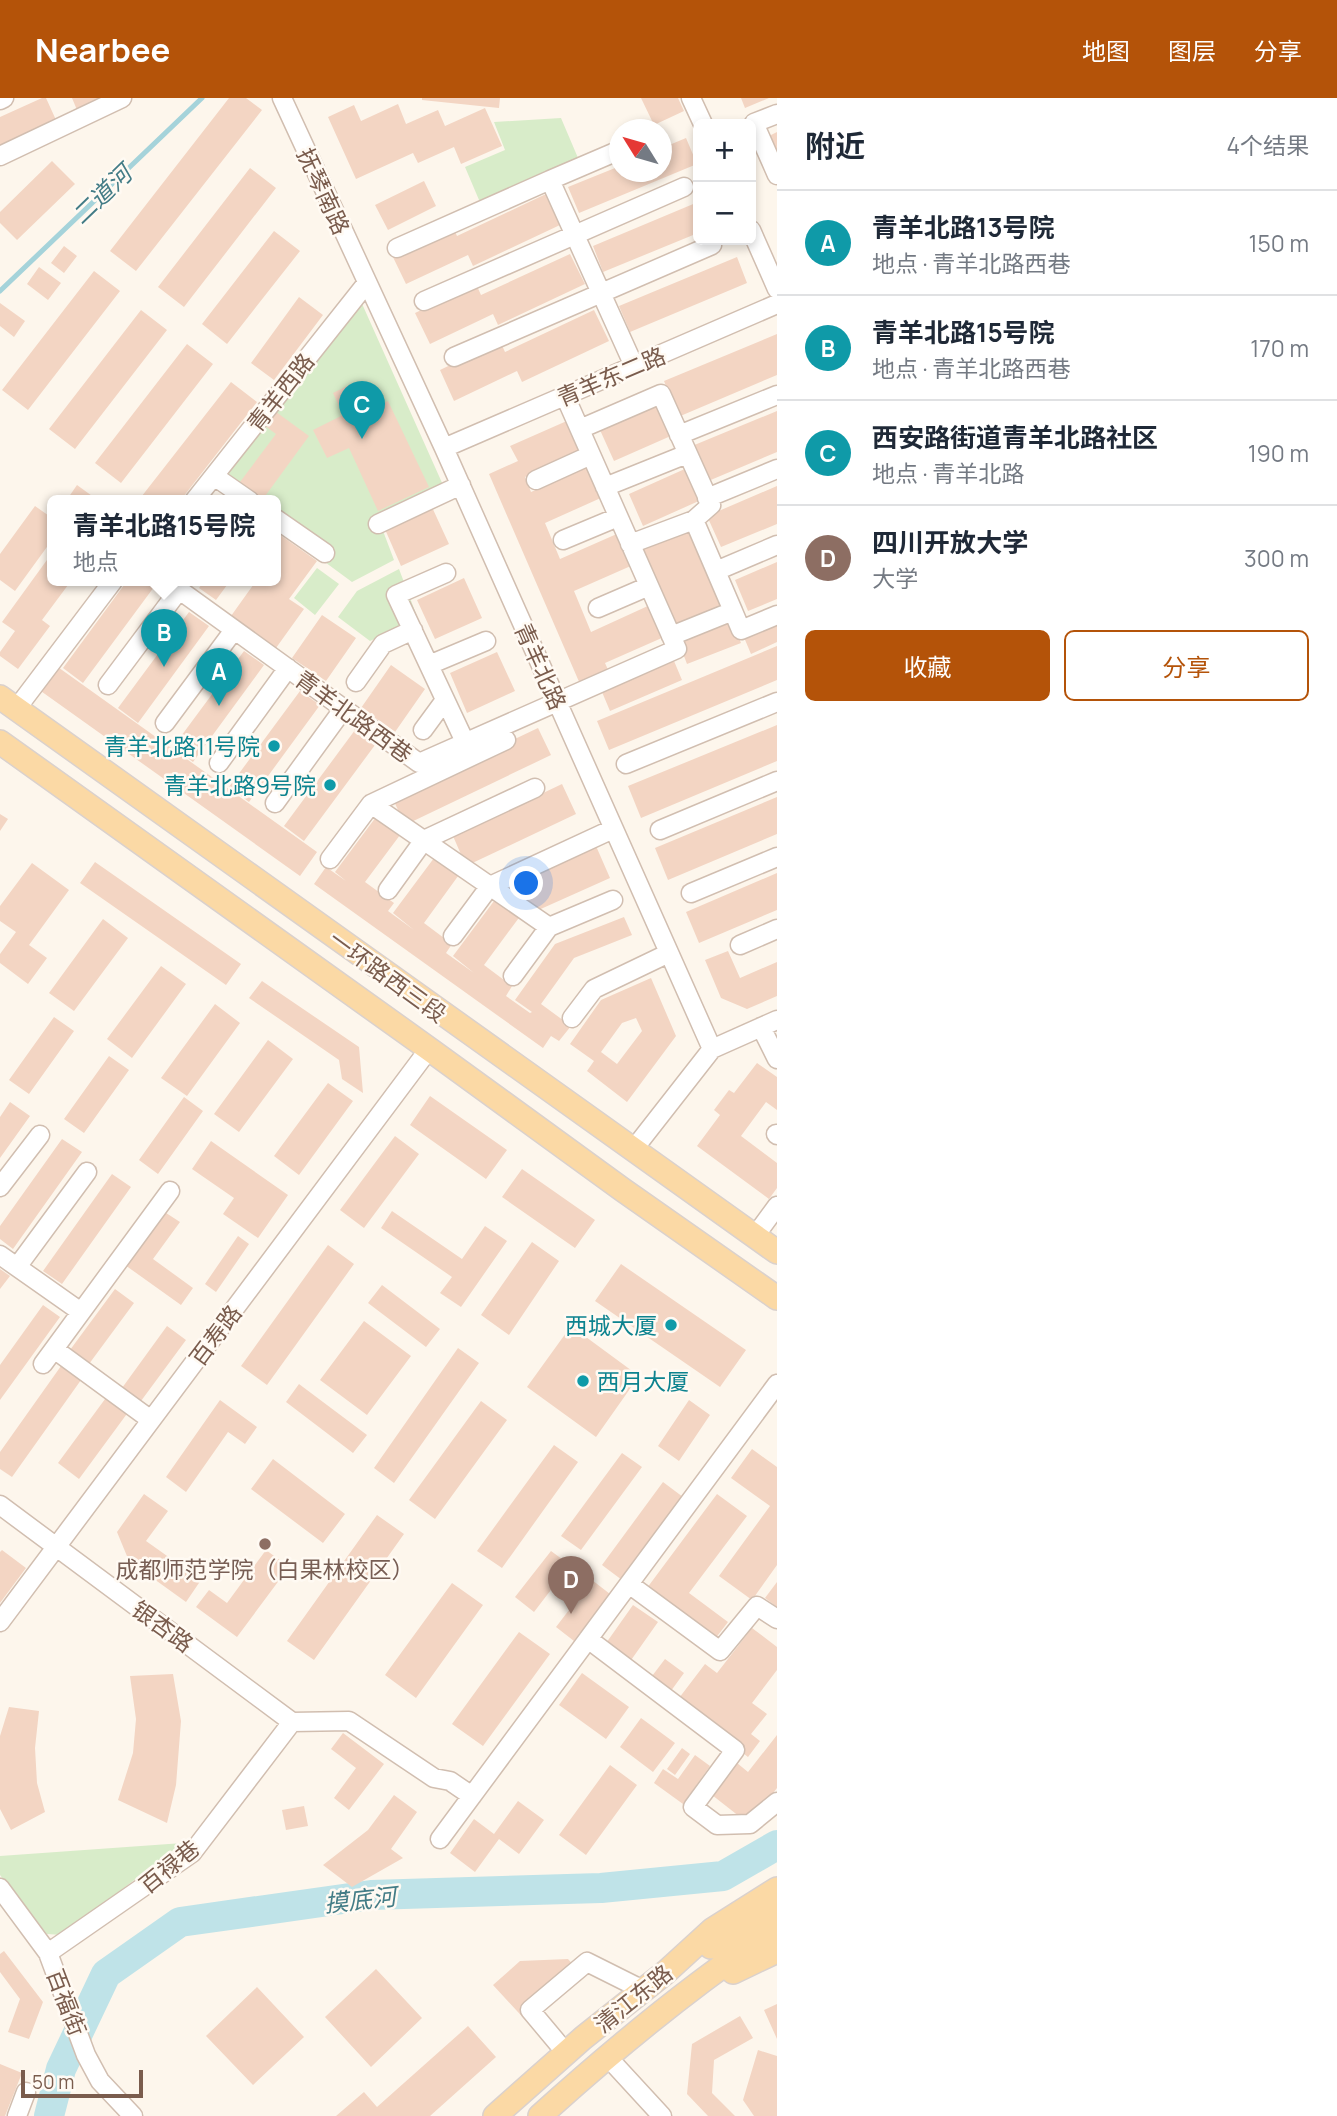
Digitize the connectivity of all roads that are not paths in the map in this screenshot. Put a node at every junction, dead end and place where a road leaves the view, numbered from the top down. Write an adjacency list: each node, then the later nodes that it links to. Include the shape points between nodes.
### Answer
1 (122, 98): 9 (street)
2 (282, 98): 17 (street, 抚琴南路)
3 (691, 98): 5 (street)
4 (777, 114): 6 (street)
5 (701, 119)
6 (756, 123)
7 (756, 130): 10 (street)
8 (609, 154): 11 (street)
9 (0, 156)
10 (777, 175)
11 (550, 180): 13 (street); 16 (street)
12 (684, 187): 13 (street)
13 (575, 234): 19 (street); 20 (street)
14 (756, 241): 18 (street)
15 (712, 245): 19 (street)
16 (397, 248)
17 (366, 284): 28 (street, 青羊北路); 32 (street, 青羊西路)
18 (777, 289)
19 (601, 292): 22 (street); 23 (street)
20 (424, 301)
21 (777, 304): 23 (street, 青羊东二路)
22 (454, 357)
23 (634, 366): 25 (street, 青羊东二路)
24 (777, 395): 27 (street)
25 (565, 396): 26 (street); 28 (street, 青羊东二路)
26 (580, 429): 27 (street, via 661,394); 30 (street)
27 (679, 435): 29 (street)
28 (444, 448): 34 (street, 青羊北路)
29 (687, 454): 35 (street); 38 (street)
30 (592, 456): 33 (street); 35 (street)
31 (777, 469): 38 (street)
32 (214, 476): 36 (street, 青羊西路); 37 (street)
33 (536, 480)
34 (461, 485): 42 (street); 64 (street, 青羊北路)
35 (605, 487): 39 (street)
36 (199, 495)
37 (241, 495)
38 (707, 498): 40 (street, via 711,505)
39 (618, 517): 43 (street); 44 (street)
40 (694, 520): 44 (street); 47 (street)
41 (281, 523): 46 (street)
42 (378, 524)
43 (563, 540)
44 (631, 544): 51 (street)
45 (777, 545): 47 (street)
46 (325, 554)
47 (716, 571): 53 (street)
48 (446, 573): 56 (street, via 396,595)
49 (109, 586): 65 (street)
50 (173, 586): 55 (street, 青羊北路西巷); 62 (street)
51 (649, 586): 52 (street); 57 (street)
52 (598, 608)
53 (733, 611): 54 (street, via 741,630); 57 (street)
54 (777, 615)
55 (234, 630): 60 (street, 青羊北路西巷); 68 (street)
56 (413, 630): 59 (street); 61 (street, via 383,644)
57 (671, 636): 64 (street, 青羊北路西巷, via 677,649)
58 (486, 641): 59 (street)
59 (429, 665): 63 (street)
60 (288, 668): 67 (street, 青羊北路西巷); 73 (street)
61 (356, 681)
62 (108, 685)
63 (445, 700): 69 (street); 72 (street)
64 (557, 701): 72 (street, 青羊北路西巷); 79 (street, 青羊北路)
65 (8, 702): 100 (main road, 一环路西三段)
66 (777, 702): 74 (street)
67 (344, 708): 72 (street, 青羊北路西巷, via 419,763); 77 (street)
68 (165, 723)
69 (424, 730)
70 (506, 740): 78 (street)
71 (0, 742): 96 (main road, 一环路西三段)
72 (465, 742)
73 (219, 763)
74 (626, 764)
75 (777, 781): 80 (street)
76 (535, 788): 81 (street)
77 (275, 803)
78 (371, 804): 81 (street); 83 (street)
79 (613, 829): 84 (street); 92 (street, 青羊北路)
80 (660, 830)
81 (424, 840): 84 (street); 85 (street)
82 (777, 857): 86 (street)
83 (330, 859)
84 (490, 886): 88 (street); 90 (street)
85 (388, 890)
86 (691, 892)
87 (613, 900): 88 (street)
88 (549, 927): 93 (street)
89 (777, 929): 91 (street)
90 (453, 936)
91 (740, 945)
92 (669, 953): 94 (street, via 594,989); 97 (street, 青羊北路)
93 (513, 976)
94 (572, 1018)
95 (769, 1023): 97 (street); 98 (street)
96 (429, 1049): 109 (main road, 一环路西三段); 114 (street, 百寿路)
97 (712, 1049): 100 (street)
98 (777, 1059)
99 (40, 1135): 102 (street)
100 (633, 1150): 105 (main road, 一环路西三段)
101 (87, 1172): 108 (street)
102 (0, 1187)
103 (170, 1191): 110 (street)
104 (777, 1206): 105 (street)
105 (755, 1236): 106 (main road, 一环路西三段)
106 (777, 1252)
107 (0, 1255): 108 (street)
108 (17, 1267): 110 (street)
109 (777, 1298)
110 (81, 1312): 111 (street)
111 (54, 1349): 112 (street); 114 (street)
112 (43, 1364)
113 (777, 1384): 117 (street)
114 (151, 1420): 116 (street, 百寿路)
115 (0, 1505): 116 (street, 银杏路)
116 (56, 1547): 119 (street, 百寿路); 121 (street, 银杏路)
117 (629, 1584): 118 (street, via 720,1651 757,1606); 120 (street)
118 (777, 1619)
119 (0, 1622)
120 (588, 1640): 122 (street); 123 (street, via 735,1750 693,1807 717,1825 750,1824)
121 (292, 1722): 122 (street, via 349,1721 434,1778 450,1781); 129 (street, 百禄巷, via 192,1853)
122 (472, 1796): 124 (street)
123 (777, 1802)
124 (440, 1839)
125 (0, 1888): 129 (street, 百福街)
126 (777, 1889): 130 (main road, 清江东路, via 712,1930)
127 (775, 1918): 130 (main road); 132 (main road)
128 (777, 1951): 132 (main road, 清江东路)
129 (48, 1953): 137 (street, 百福街, via 100,2081)
130 (666, 1972): 131 (main road, 清江东路)
131 (643, 1990): 133 (main road, 清江东路); 133 (street, via 587,1962 530,2010)
132 (684, 1998): 134 (main road, 清江东路)
133 (566, 2053): 138 (main road, 清江东路)
134 (605, 2058): 139 (main road, 清江东路); 140 (street)
135 (26, 2092): 136 (street)
136 (17, 2116)
137 (133, 2116)
138 (495, 2116)
139 (540, 2116)
140 (662, 2116)

